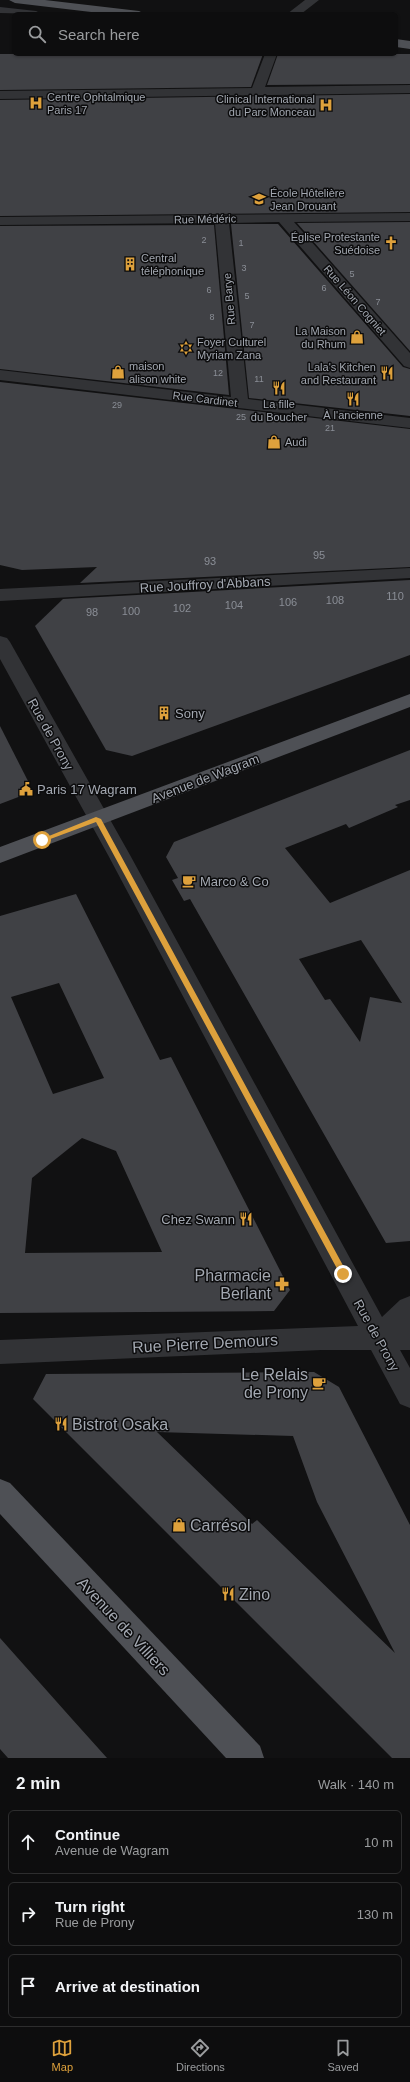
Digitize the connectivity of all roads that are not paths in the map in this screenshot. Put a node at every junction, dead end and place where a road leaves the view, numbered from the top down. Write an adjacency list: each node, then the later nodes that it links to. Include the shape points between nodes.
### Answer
1 (15, 0): 5 (main road)
2 (313, 0): 6 (street)
3 (0, 10): 4 (street)
4 (18, 12)
5 (121, 12)
6 (296, 12)
7 (398, 43): 8 (main road)
8 (410, 45)
9 (271, 56): 12 (street)
10 (410, 89): 12 (street)
11 (0, 95): 12 (street)
12 (261, 95)
13 (410, 216): 14 (street, Rue Médéric)
14 (283, 218): 15 (street, Rue Médéric); 17 (street, Rue Léon Cogniet)
15 (222, 219): 16 (street, Rue Médéric); 19 (street, Rue Barye)
16 (0, 221)
17 (410, 363)
18 (0, 375): 19 (street, Rue Cardinet)
19 (240, 403): 20 (street, Rue Cardinet)
20 (410, 423)
21 (410, 573): 22 (street, Rue Jouffroy d'Abbans)
22 (0, 595)
23 (0, 642): 25 (street, Rue de Prony)
24 (410, 700): 25 (main road, Avenue de Wagram)
25 (98, 819): 26 (main road, Avenue de Wagram); 28 (street, Rue de Prony)
26 (0, 856)
27 (410, 1308): 28 (street)
28 (378, 1338): 29 (street, Rue Pierre Demours); 30 (street, Rue Pierre Demours, via 321,1338); 31 (street, Rue de Prony)
29 (410, 1338)
30 (0, 1352)
31 (410, 1396)
32 (0, 1493): 33 (main road, Avenue de Villiers)
33 (248, 1758)

